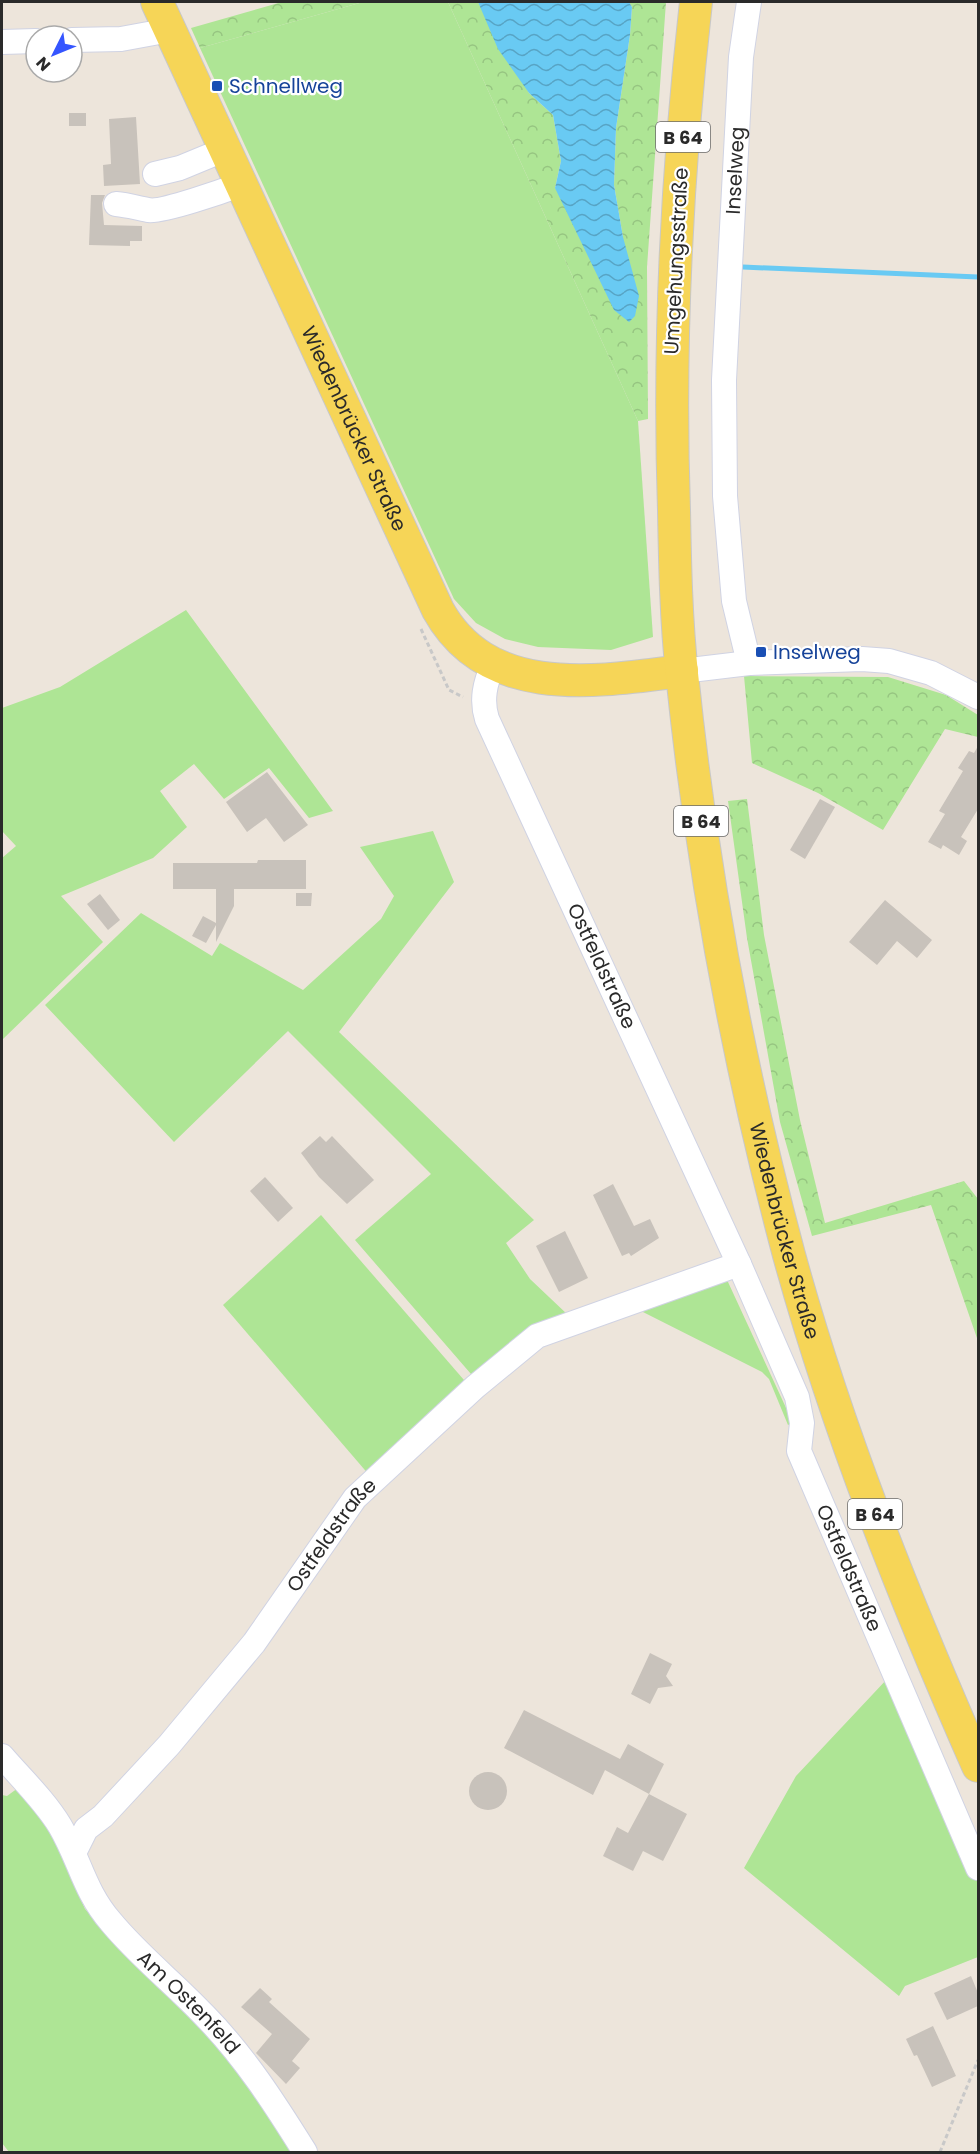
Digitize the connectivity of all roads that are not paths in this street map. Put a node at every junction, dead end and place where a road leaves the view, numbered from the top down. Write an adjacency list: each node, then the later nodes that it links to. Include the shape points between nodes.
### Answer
1 (157, 2): 4 (main road, Wiedenbrücker Straße)
2 (696, 2): 12 (main road, Umgehungsstraße / B 64, via 674,261)
3 (749, 2): 13 (street, Inselweg, via 741,57 724,380 725,496 734,602)
4 (170, 30): 5 (street, via 121,39); 8 (main road, Wiedenbrücker Straße)
5 (84, 40)
6 (24, 41): 7 (street)
7 (2, 42)
8 (226, 149): 9 (street); 10 (main road, Wiedenbrücker Straße)
9 (155, 174)
10 (242, 184): 11 (street, via 149,211 138,205); 14 (main road, Wiedenbrücker Straße, via 438,610 463,644)
11 (116, 204)
12 (672, 450): 15 (main road, Wiedenbrücker Straße / B 64)
13 (749, 663): 15 (street); 16 (street, via 889,661 931,673)
14 (493, 665): 15 (main road, Wiedenbrücker Straße, via 519,675 554,679); 17 (street, Ostfeldstraße, via 484,692 487,719)
15 (682, 671): 19 (main road, Wiedenbrücker Straße / B 64, via 724,972 790,1255 831,1389 878,1522)
16 (978, 697)
17 (739, 1264): 21 (street, Ostfeldstraße, via 537,1336 475,1387 355,1498 254,1643 169,1745); 23 (street, Ostfeldstraße, via 797,1397 802,1424 799,1451)
18 (2, 1756): 20 (street)
19 (978, 1766)
20 (58, 1824): 21 (street); 22 (street, Am Ostenfeld)
21 (86, 1830): 22 (street)
22 (74, 1853): 24 (street, Am Ostenfeld, via 90,1895 112,1924 231,2045 269,2093)
23 (978, 1868)
24 (305, 2152)

